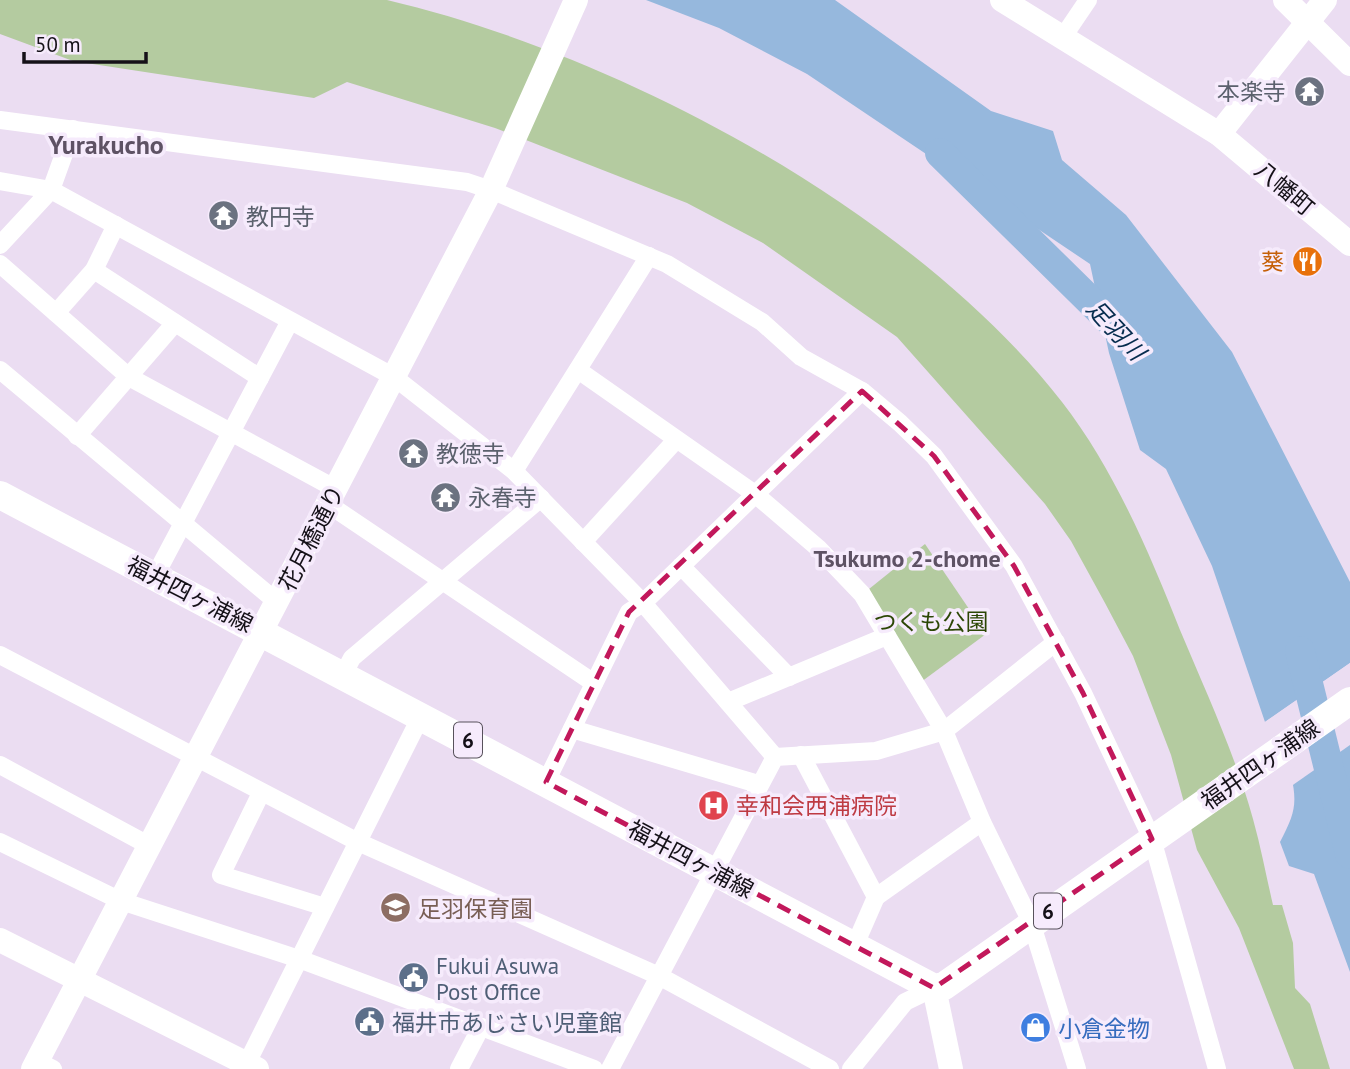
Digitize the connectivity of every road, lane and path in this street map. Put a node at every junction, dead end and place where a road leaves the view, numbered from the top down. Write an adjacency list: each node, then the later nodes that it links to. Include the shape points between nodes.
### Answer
1 (576, 0): 13 (street, 花月橋通り)
2 (1002, 0): 7 (street, 八幡町)
3 (1088, 0): 7 (street)
4 (1285, 0): 6 (street)
5 (1325, 0): 6 (street)
6 (1308, 22): 8 (street); 11 (street)
7 (1063, 37): 11 (street, 八幡町)
8 (1350, 64)
9 (0, 120): 10 (street)
10 (73, 129): 13 (street); 14 (street)
11 (1219, 134): 16 (street, 八幡町)
12 (0, 181): 14 (street)
13 (495, 183): 18 (street); 27 (street, 花月橋通り)
14 (51, 190): 15 (street); 17 (street)
15 (116, 225): 20 (street); 22 (street)
16 (1350, 244)
17 (0, 245)
18 (649, 256): 25 (street); 29 (street, via 762,322 801,357)
19 (0, 264): 21 (street)
20 (94, 271): 21 (street); 23 (street)
21 (56, 313): 26 (street)
22 (290, 321): 27 (street); 28 (street)
23 (176, 323): 26 (street); 28 (street)
24 (0, 370): 31 (street)
25 (578, 370): 32 (street); 33 (street)
26 (129, 377): 30 (street); 31 (street)
27 (394, 377): 33 (street); 36 (street, 花月橋通り)
28 (260, 378): 30 (street)
29 (862, 391): 34 (street); 47 (street, via 934,456 1014,566)
30 (230, 433): 36 (street); 38 (street)
31 (77, 436): 38 (street)
32 (676, 440): 34 (street); 39 (street)
33 (514, 471): 37 (street)
34 (755, 494): 40 (street); 46 (street, via 818,548 862,594)
35 (0, 495): 41 (main road, 福井四ヶ浦線 / 6)
36 (332, 497): 42 (street); 43 (street, 花月橋通り)
37 (541, 498): 39 (street); 42 (street)
38 (181, 524): 41 (street); 43 (street)
39 (583, 542): 44 (street)
40 (681, 566): 44 (street); 50 (street)
41 (155, 576): 45 (main road, 福井四ヶ浦線 / 6)
42 (443, 582): 49 (street, via 352,658); 51 (street)
43 (277, 602): 45 (street, 花月橋通り)
44 (643, 603): 51 (street, via 629,612); 53 (street)
45 (261, 631): 49 (main road, 福井四ヶ浦線 / 6); 59 (street, 花月橋通り)
46 (887, 636): 50 (street); 56 (street)
47 (1056, 642): 56 (street); 65 (street)
48 (2, 661): 59 (street)
49 (343, 675): 54 (main road, 福井四ヶ浦線 / 6)
50 (789, 677): 53 (street)
51 (594, 683): 55 (street)
52 (1350, 701): 65 (main road, 福井四ヶ浦線 / 6)
53 (727, 702): 58 (street)
54 (421, 716): 61 (main road, 福井四ヶ浦線 / 6); 67 (street)
55 (572, 729): 61 (street); 62 (street)
56 (944, 731): 57 (street, via 876,751); 64 (street)
57 (801, 755): 58 (street); 70 (street)
58 (775, 757): 62 (street)
59 (196, 759): 63 (street); 68 (street, 花月橋通り)
60 (0, 765): 68 (street)
61 (546, 782): 69 (main road, 福井四ヶ浦線 / 6)
62 (758, 784): 69 (street)
63 (261, 793): 67 (street); 72 (street, via 221,875)
64 (982, 822): 70 (street); 73 (street)
65 (1157, 836): 73 (main road, 福井四ヶ浦線 / 6); 90 (street)
66 (0, 842): 71 (street)
67 (358, 842): 72 (street); 77 (street)
68 (150, 846): 71 (street, 花月橋通り)
69 (714, 871): 75 (main road, 福井四ヶ浦線 / 6); 77 (street)
70 (876, 897): 75 (street)
71 (121, 901): 76 (street); 78 (street, 花月橋通り)
72 (325, 907): 76 (street)
73 (1031, 922): 79 (main road, 福井四ヶ浦線 / 6, via 944,986); 89 (street)
74 (0, 940): 78 (street)
75 (855, 945): 79 (main road, 福井四ヶ浦線 / 6)
76 (299, 960): 80 (street); 82 (street)
77 (659, 976): 85 (street); 86 (street)
78 (79, 981): 81 (street, 花月橋通り); 82 (street)
79 (934, 988): 87 (street, via 905,1002); 88 (street)
80 (481, 1027): 83 (street); 84 (street)
81 (41, 1066)
82 (249, 1067)
83 (460, 1069)
84 (594, 1069)
85 (611, 1069)
86 (830, 1069)
87 (851, 1069)
88 (951, 1069)
89 (1077, 1069)
90 (1217, 1069)

